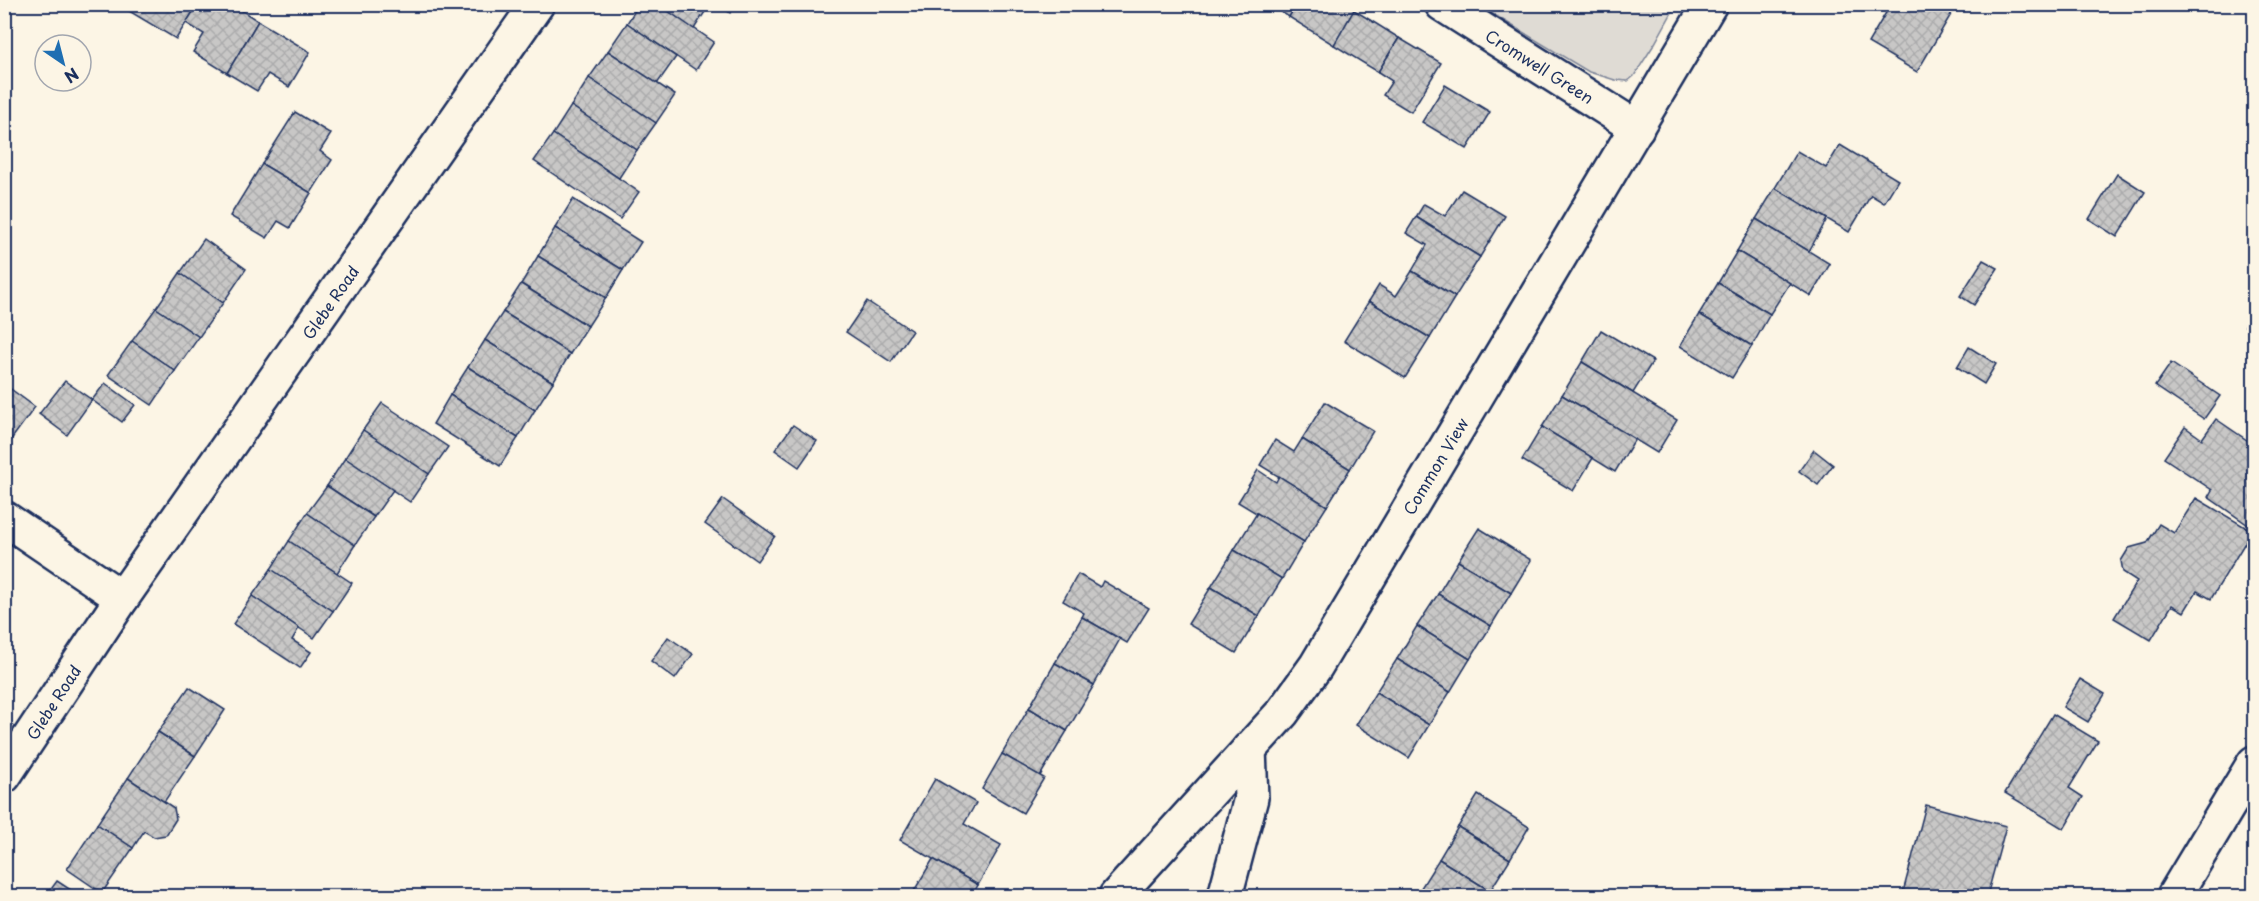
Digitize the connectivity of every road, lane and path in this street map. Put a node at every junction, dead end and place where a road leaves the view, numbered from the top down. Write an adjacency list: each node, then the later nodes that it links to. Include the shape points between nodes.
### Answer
1 (1442, 4): 4 (street, Cromwell Green)
2 (1710, 4): 4 (street, Common View)
3 (524, 9): 6 (street, Glebe Road)
4 (1637, 128): 7 (street, Common View, via 1316,666)
5 (4, 518): 6 (street)
6 (122, 598): 9 (street, Glebe Road)
7 (1249, 749): 10 (street, Common View); 11 (street, via 1251,798)
8 (2254, 763): 12 (street)
9 (4, 776)
10 (1116, 897)
11 (1225, 897)
12 (2174, 897)

